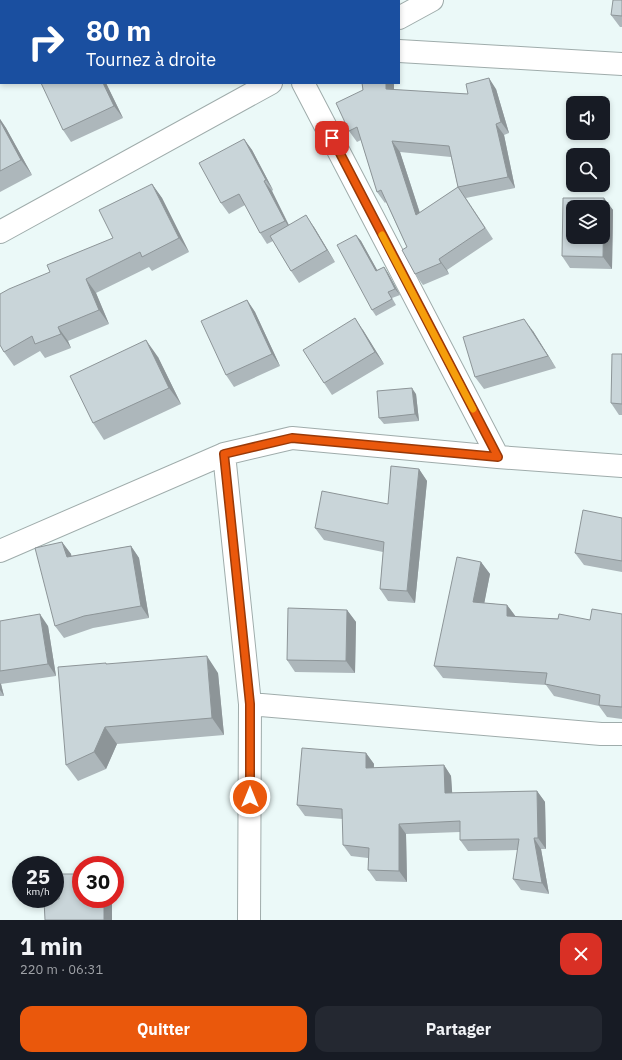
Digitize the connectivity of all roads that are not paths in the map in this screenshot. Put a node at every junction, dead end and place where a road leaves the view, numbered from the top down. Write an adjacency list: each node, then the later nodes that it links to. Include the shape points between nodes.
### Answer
1 (432, 0): 2 (street)
2 (400, 17)
3 (400, 51): 4 (street)
4 (622, 64)
5 (269, 84): 7 (street)
6 (304, 84): 9 (street)
7 (0, 232)
8 (224, 454): 9 (street, via 292,438); 11 (street); 12 (street)
9 (498, 457): 10 (street)
10 (622, 466)
11 (0, 551)
12 (250, 704): 13 (street); 14 (street)
13 (622, 734)
14 (249, 920)

